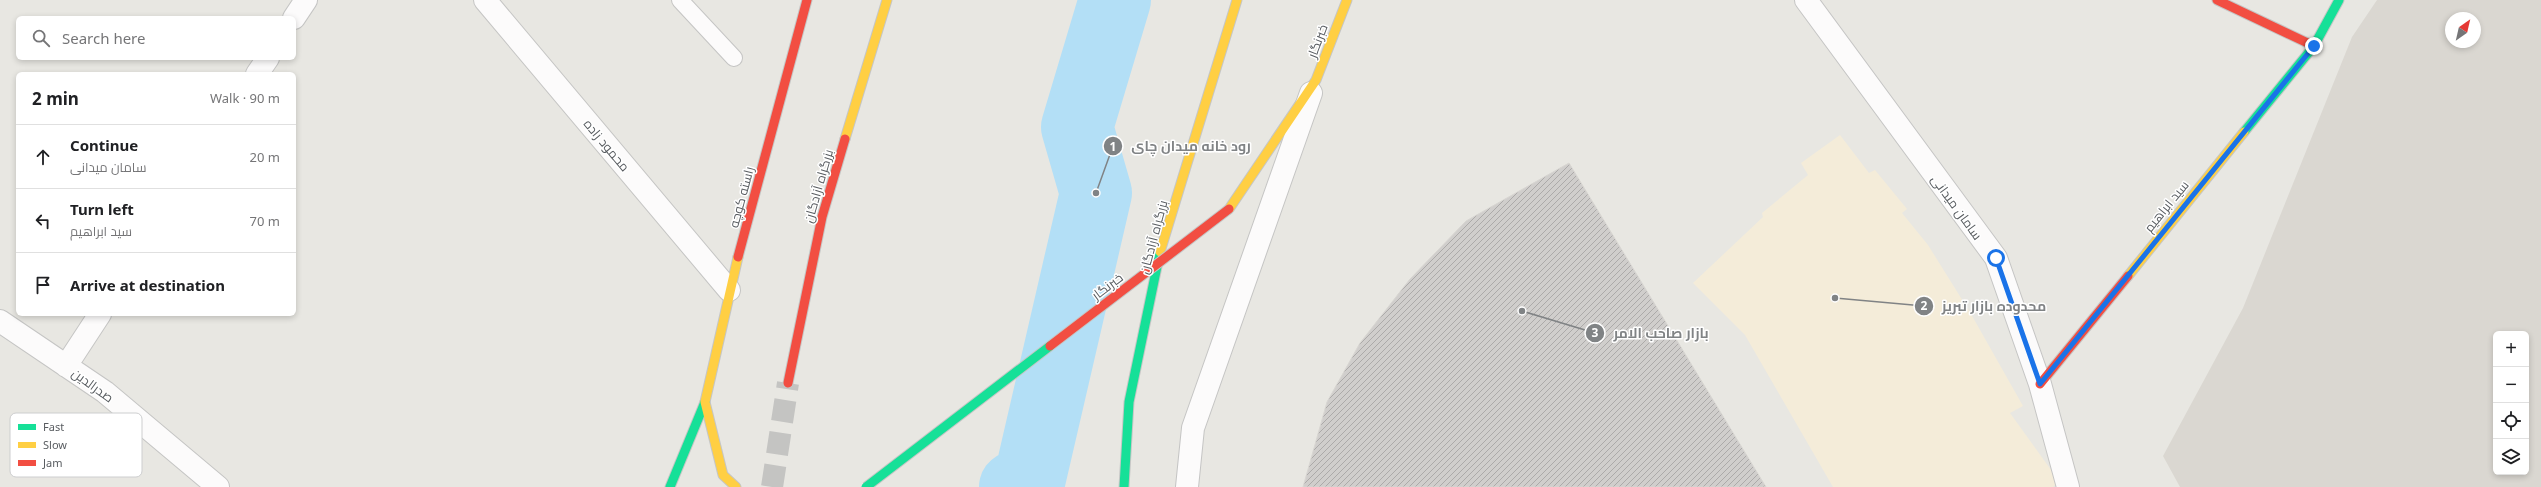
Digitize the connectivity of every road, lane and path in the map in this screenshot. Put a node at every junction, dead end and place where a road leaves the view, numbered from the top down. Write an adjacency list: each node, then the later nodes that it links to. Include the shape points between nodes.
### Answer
1 (306, 0): 11 (street)
2 (485, 0): 17 (street, محمود زاده)
3 (680, 0): 13 (lane)
4 (807, 0): 17 (main road, راسته کوچه)
5 (886, 0): 21 (main road, بزرگراه آزادگان, via 822,217)
6 (1237, 0): 30 (main road, بزرگراه آزادگان, via 1160,250 1129,402)
7 (1347, 0): 16 (main road, خبرنگار)
8 (1806, 0): 22 (street, سامان میدانی, via 1996,258)
9 (2217, 0): 12 (main road)
10 (2339, 0): 12 (main road, سید ابراهیم)
11 (295, 16)
12 (2314, 46): 22 (main road, سید ابراهیم)
13 (734, 58)
14 (267, 60): 15 (street)
15 (258, 72)
16 (1316, 80): 29 (main road, خبرنگار, bridge, via 1230,209); 31 (street, via 1193,428)
17 (729, 290): 23 (main road, راسته کوچه)
18 (99, 316): 20 (street)
19 (0, 321): 20 (street, صدرالدین)
20 (66, 366): 24 (street, صدرالدین, via 105,392)
21 (788, 383)
22 (2040, 384): 32 (street, سامان میدانی)
23 (705, 402): 27 (main road, راسته کوچه); 28 (main road, via 723,475)
24 (130, 413)
25 (142, 423): 26 (street, صدرالدین)
26 (218, 487)
27 (670, 487)
28 (736, 487)
29 (866, 487)
30 (1124, 487)
31 (1186, 487)
32 (2068, 487)

